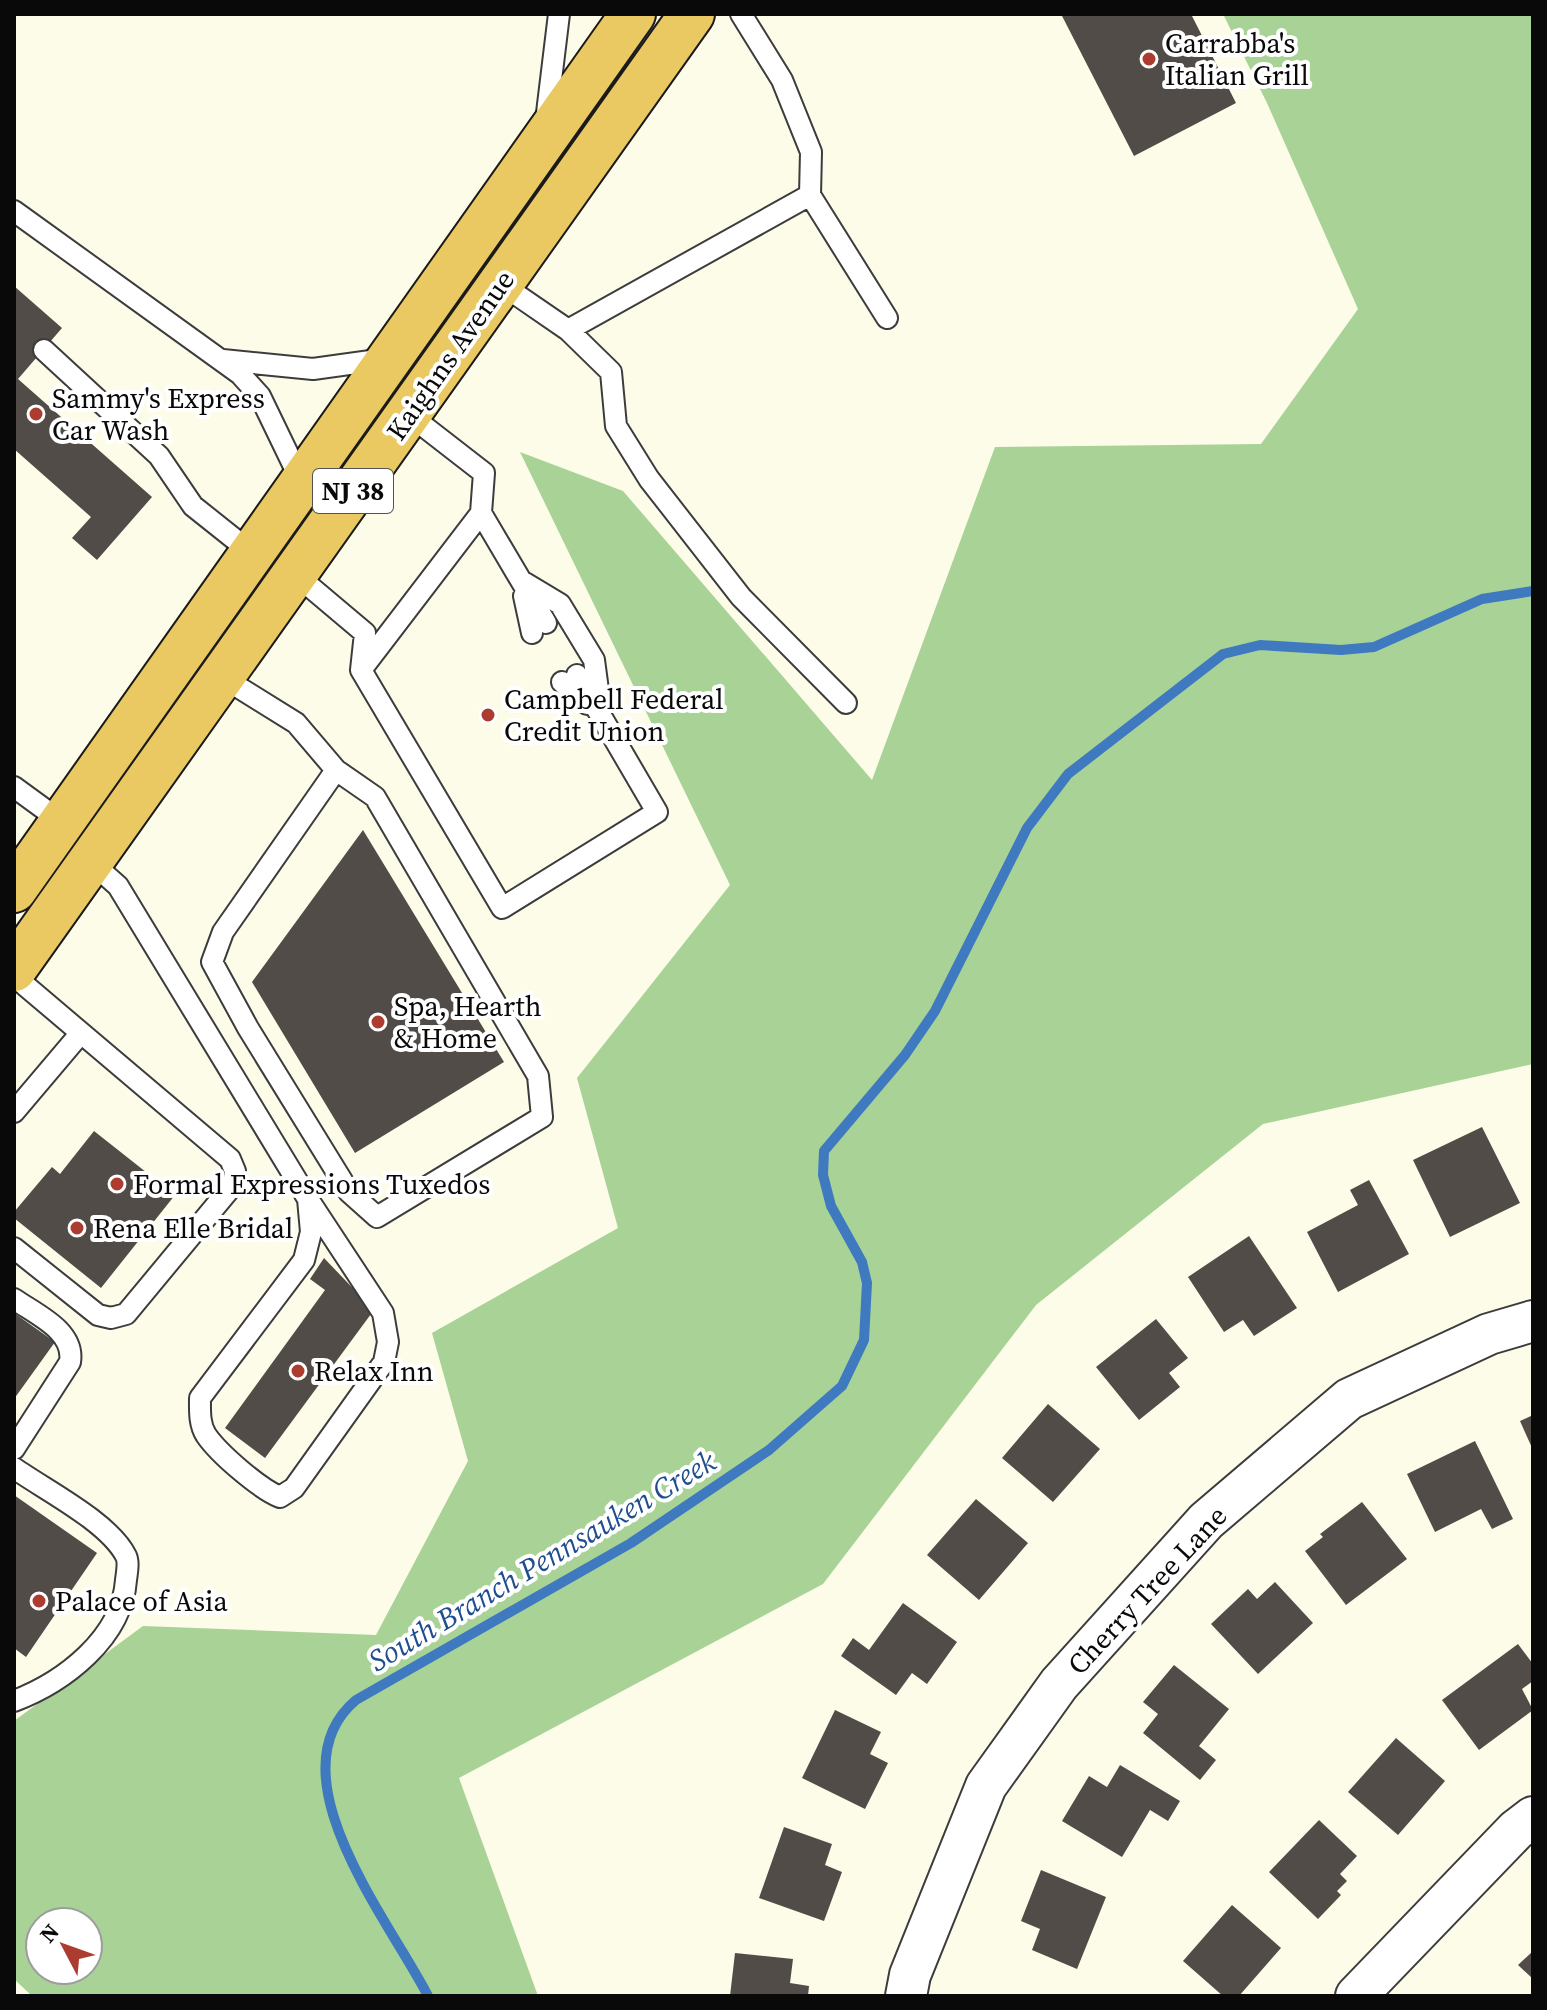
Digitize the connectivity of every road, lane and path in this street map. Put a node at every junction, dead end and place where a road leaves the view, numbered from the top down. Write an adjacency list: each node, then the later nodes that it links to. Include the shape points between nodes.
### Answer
1 (559, 14): 5 (lane)
2 (633, 14): 5 (highway, Kaighns Avenue / NJ 38)
3 (692, 14): 8 (highway, Kaighns Avenue / NJ 38)
4 (741, 14): 6 (lane, via 782,80 811,152)
5 (544, 140): 12 (highway, Kaighns Avenue / NJ 38)
6 (810, 195): 9 (lane); 10 (lane)
7 (14, 211): 13 (lane)
8 (501, 284): 10 (lane); 14 (highway, Kaighns Avenue / NJ 38)
9 (887, 318)
10 (568, 330): 24 (lane, via 611,372 616,426 649,479 741,597)
11 (44, 350): 17 (lane, via 159,456 193,506)
12 (389, 359): 13 (lane, via 313,369); 15 (highway, Kaighns Avenue / NJ 38)
13 (223, 360): 15 (lane, via 260,396)
14 (408, 414): 16 (lane, via 484,473); 18 (highway, Kaighns Avenue / NJ 38)
15 (302, 483): 17 (highway, Kaighns Avenue / NJ 38)
16 (481, 513): 19 (lane); 21 (lane)
17 (252, 553): 28 (highway, Kaighns Avenue / NJ 38)
18 (295, 574): 21 (lane, via 365,633); 22 (highway, Kaighns Avenue / NJ 38)
19 (521, 581): 20 (lane); 25 (lane, via 560,604 594,660)
20 (539, 628)
21 (361, 670): 25 (lane, via 502,908 657,812)
22 (222, 677): 26 (lane, via 296,723); 29 (highway, Kaighns Avenue / NJ 38)
23 (569, 678): 25 (lane)
24 (846, 703)
25 (601, 717)
26 (336, 770): 26 (lane, via 375,797 538,1076 542,1117 377,1217 349,1192 212,962 223,932)
27 (14, 787): 28 (lane)
28 (62, 822): 30 (highway, Kaighns Avenue / NJ 38)
29 (91, 862): 31 (highway, Kaighns Avenue / NJ 38); 35 (lane, via 118,886)
30 (14, 890)
31 (14, 969)
32 (14, 976): 33 (lane)
33 (80, 1034): 34 (lane); 36 (lane, via 230,1159 233,1185 126,1314 98,1315)
34 (14, 1112)
35 (308, 1199): 35 (lane, via 311,1232 304,1260 200,1398 205,1435 265,1491 280,1497 294,1488 384,1362 388,1342 383,1313)
36 (14, 1248)
37 (14, 1299): 39 (lane, via 67,1337 72,1349 70,1362)
38 (1533, 1321): 43 (street, Cherry Tree Lane, via 1489,1334 1349,1399 1206,1521 1059,1684 986,1786)
39 (14, 1449)
40 (14, 1468): 41 (lane, via 112,1536 128,1559 125,1595 110,1626 81,1663 44,1690)
41 (14, 1701)
42 (1533, 1817): 44 (street)
43 (906, 1996)
44 (1356, 1996)

